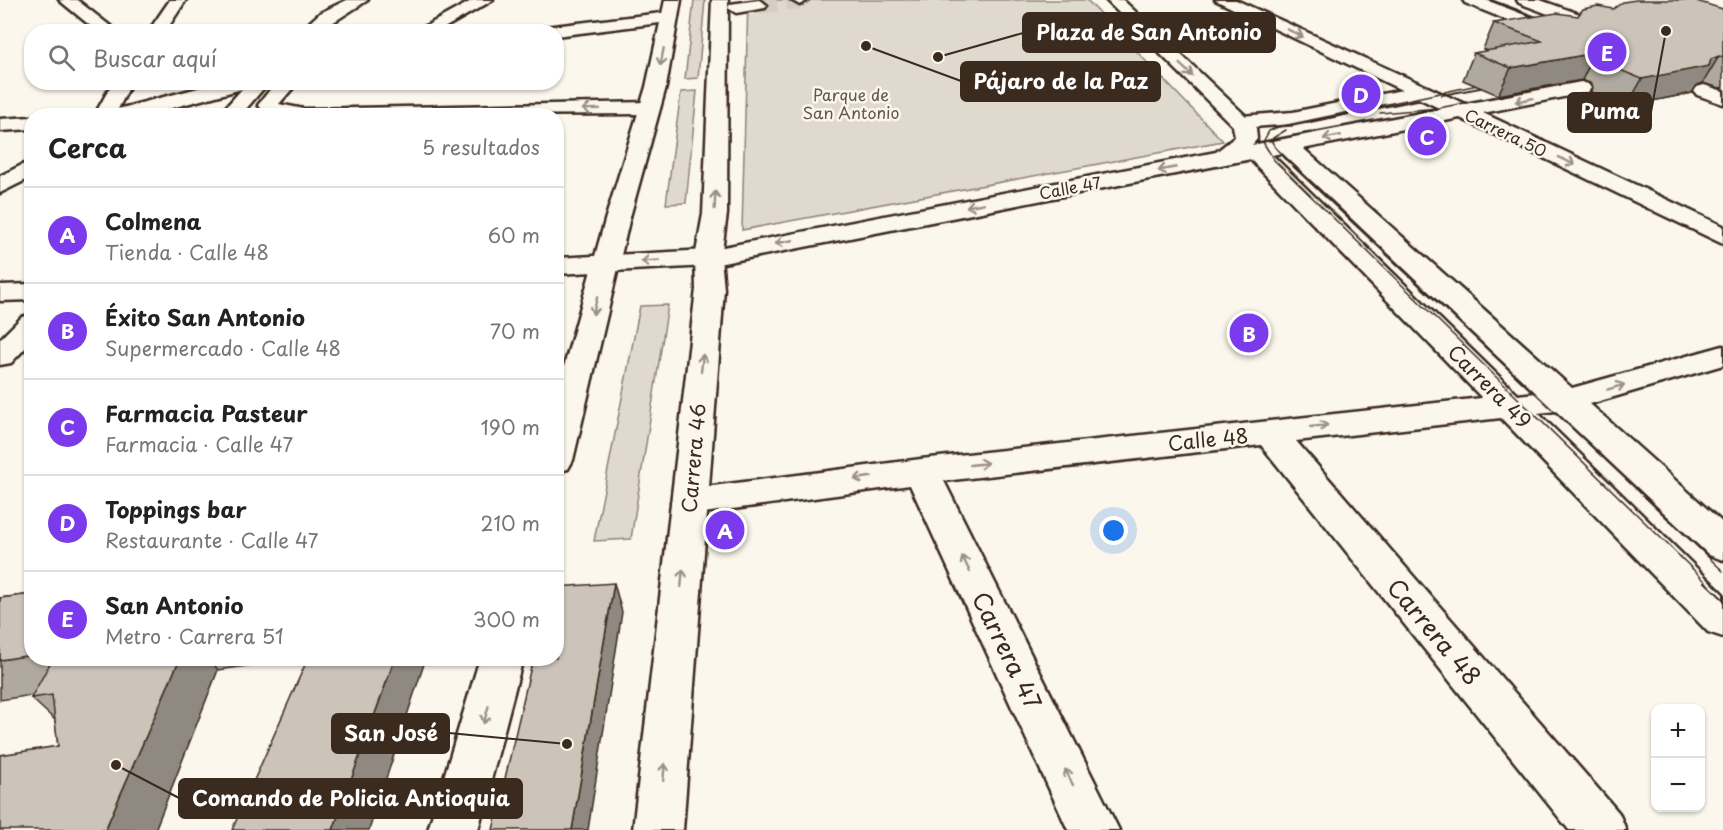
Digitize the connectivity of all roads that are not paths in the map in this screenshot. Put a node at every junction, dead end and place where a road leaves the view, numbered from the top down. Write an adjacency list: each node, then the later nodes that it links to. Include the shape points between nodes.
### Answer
1 (67, 0): 12 (street)
2 (178, 0): 13 (street)
3 (360, 0): 14 (street)
4 (485, 0): 15 (street)
5 (1114, 0): 34 (street, one-way to 34)
6 (1223, 0): 25 (street, Carrera 50, one-way to 25)
7 (1471, 0): 18 (street)
8 (1525, 0): 16 (street)
9 (731, 3): 10 (street); 43 (street, Carrera 46, one-way to 9, via 715,214 718,85 735,50)
10 (759, 5)
11 (672, 9): 17 (street); 31 (street, one-way to 31)
12 (99, 24)
13 (162, 24)
14 (317, 24)
15 (438, 24)
16 (1599, 27)
17 (564, 29)
18 (1560, 35)
19 (1581, 88): 33 (street, Calle 47, one-way to 33)
20 (119, 90): 27 (street)
21 (215, 90): 28 (street)
22 (252, 90): 29 (street)
23 (279, 90): 30 (street, via 268,105)
24 (1704, 91): 26 (street)
25 (1422, 92): 33 (street, Carrera 50); 34 (street, via 1293,118)
26 (1723, 98)
27 (108, 108)
28 (147, 108)
29 (236, 108)
30 (272, 108)
31 (650, 108): 32 (street, one-way to 32); 44 (street)
32 (564, 109)
33 (1465, 112): 37 (street, Calle 47, one-way to 37); 42 (street, Carrera 50, one-way to 42)
34 (1241, 122): 39 (street, via 1246,139)
35 (24, 123): 36 (street)
36 (0, 124)
37 (1287, 146): 38 (street, Calle 47); 51 (street, Carrera 49)
38 (1256, 152): 39 (street, Calle 47); 52 (street, Carrera 49)
39 (1224, 157): 43 (street, Calle 47, one-way to 43)
40 (24, 172): 41 (street)
41 (0, 186)
42 (1723, 236)
43 (708, 258): 44 (street, Calle 47, one-way to 44); 56 (street, Carrera 46, one-way to 43, via 710,289)
44 (608, 263): 45 (street, Calle 47); 53 (street, one-way to 53)
45 (564, 266)
46 (24, 292): 47 (street)
47 (0, 293)
48 (24, 331): 50 (street)
49 (1723, 355): 51 (street, Calle 48, one-way to 49)
50 (0, 356)
51 (1564, 400): 52 (street, Calle 48); 57 (street, Carrera 49)
52 (1508, 405): 54 (street, Calle 48, one-way to 52); 58 (street, Carrera 49)
53 (564, 430)
54 (1269, 432): 55 (street, Calle 48, one-way to 54); 63 (street, Carrera 48)
55 (921, 471): 56 (street, Calle 48, one-way to 56); 62 (street, Carrera 47, one-way to 55)
56 (689, 502): 61 (street, Carrera 46, one-way to 56)
57 (1723, 545)
58 (1723, 620)
59 (500, 666): 60 (street, one-way to 60)
60 (453, 830)
61 (658, 830)
62 (1094, 830)
63 (1601, 830)

